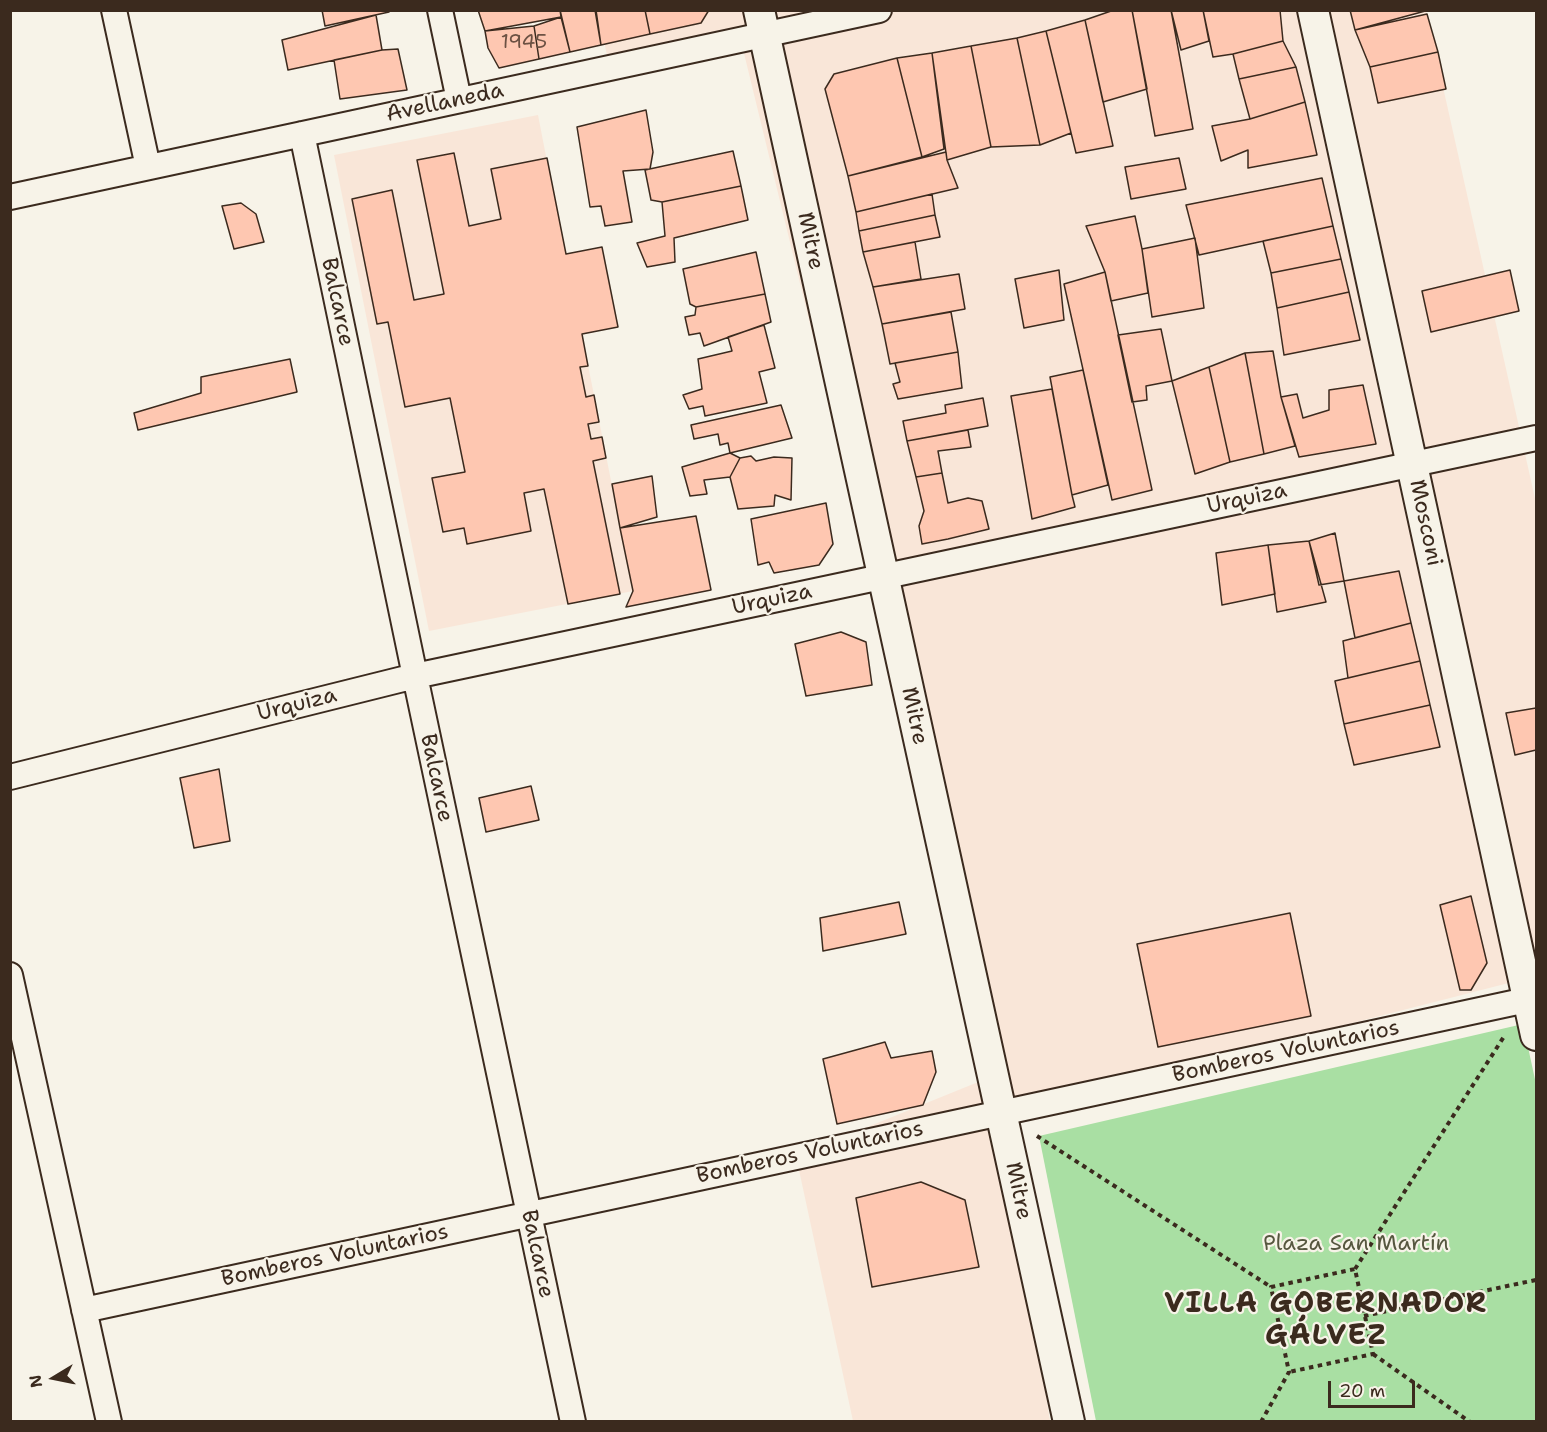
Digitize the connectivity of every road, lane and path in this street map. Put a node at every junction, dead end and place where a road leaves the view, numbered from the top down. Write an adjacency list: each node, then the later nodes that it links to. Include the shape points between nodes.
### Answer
1 (114, 10): 8 (street)
2 (440, 10): 6 (street)
3 (879, 10): 5 (street, Avellaneda)
4 (1313, 10): 11 (street, Mosconi)
5 (762, 23): 6 (street, Avellaneda); 12 (street, Mitre)
6 (459, 100): 7 (street, Avellaneda)
7 (302, 134): 8 (street, Avellaneda); 13 (street, Balcarce)
8 (148, 167): 9 (street, Avellaneda)
9 (10, 196)
10 (1536, 438): 11 (street, Urquiza)
11 (1412, 464): 12 (street, Urquiza); 16 (street, Mosconi)
12 (883, 577): 13 (street, Urquiza); 18 (street, Mitre)
13 (414, 676): 14 (street, Urquiza); 19 (street, Balcarce)
14 (10, 777)
15 (10, 975): 23 (street)
16 (1533, 999): 17 (street, Mosconi); 18 (street, Bomberos Voluntarios); 20 (path)
17 (1536, 1035)
18 (1001, 1113): 19 (street, Bomberos Voluntarios); 22 (path); 29 (street, Mitre)
19 (529, 1214): 23 (street, Bomberos Voluntarios); 28 (street, Balcarce)
20 (1355, 1269): 22 (path); 24 (path)
21 (1536, 1280): 24 (path)
22 (1271, 1287): 26 (path)
23 (84, 1310): 27 (street)
24 (1364, 1316): 25 (path)
25 (1372, 1354): 26 (path); 31 (path)
26 (1289, 1372): 30 (path)
27 (109, 1422)
28 (573, 1422)
29 (1069, 1422)
30 (1261, 1422)
31 (1470, 1422)

